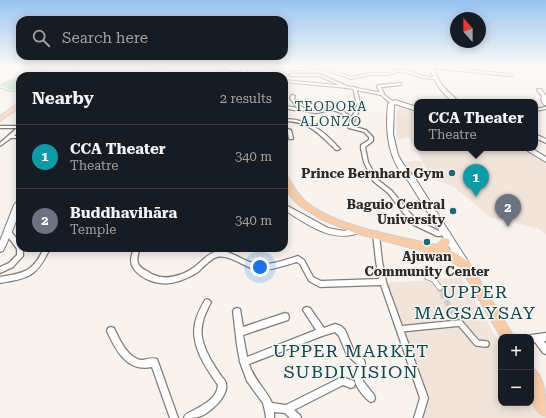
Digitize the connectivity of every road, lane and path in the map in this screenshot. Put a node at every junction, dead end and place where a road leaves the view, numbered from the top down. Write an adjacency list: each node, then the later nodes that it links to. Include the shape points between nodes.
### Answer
1 (340, 86): 2 (street)
2 (346, 86): 5 (street)
3 (384, 86): 7 (street, via 379,86)
4 (439, 86): 9 (main road)
5 (354, 88): 7 (street); 17 (street, via 359,106)
6 (546, 91): 11 (street, via 539,90)
7 (382, 94): 10 (street)
8 (293, 96): 15 (street, via 293,102)
9 (453, 99)
10 (395, 104): 14 (main road); 30 (main road, via 394,133 399,156 397,158)
11 (546, 104)
12 (16, 107): 16 (main road)
13 (288, 108): 15 (street)
14 (414, 108)
15 (304, 109): 17 (street, via 316,112 331,109)
16 (1, 117)
17 (352, 118): 39 (street, via 350,126 365,132 372,139 369,144 363,146 363,149 375,180 390,192 414,222)
18 (288, 120): 27 (street, via 308,123)
19 (0, 127): 20 (street)
20 (16, 127)
21 (288, 130): 25 (street)
22 (16, 131): 23 (street)
23 (10, 137): 24 (street); 26 (street)
24 (16, 137)
25 (291, 138)
26 (0, 145)
27 (338, 149)
28 (531, 151): 29 (main road)
29 (546, 160)
30 (408, 177): 39 (main road, via 407,181); 45 (main road, via 412,180)
31 (288, 188): 33 (highway)
32 (288, 193): 33 (highway)
33 (300, 204): 36 (highway, via 327,223)
34 (288, 209): 36 (street, via 329,231 348,234)
35 (16, 215): 37 (street)
36 (354, 230): 38 (highway)
37 (8, 232): 40 (street); 41 (street)
38 (376, 236): 45 (highway); 49 (street)
39 (442, 238): 45 (highway, via 442,247)
40 (16, 243)
41 (0, 249)
42 (20, 252): 46 (street, via 20,256 11,265)
43 (45, 252): 48 (street, via 39,265 27,275)
44 (136, 252): 49 (street, via 134,260 137,268 152,280 162,281 190,274 217,254 261,267 298,259 311,280 320,284)
45 (450, 255): 59 (highway); 60 (highway)
46 (0, 270)
47 (427, 277): 50 (street, via 433,279)
48 (0, 280)
49 (383, 282): 55 (street)
50 (440, 288)
51 (207, 302): 74 (street, via 197,331 202,352 220,380 222,388 216,401)
52 (307, 310): 58 (street)
53 (237, 311): 57 (street)
54 (285, 317): 57 (street)
55 (400, 329): 63 (street, via 460,323 477,343); 77 (street, via 424,398)
56 (111, 331): 73 (street, via 121,350 131,360 140,364 154,362)
57 (240, 332): 65 (street)
58 (322, 332): 65 (street); 69 (street, via 335,328 341,330 350,352 361,363 360,385)
59 (500, 334)
60 (506, 334)
61 (546, 337): 62 (street)
62 (534, 338): 64 (street)
63 (486, 344)
64 (546, 350)
65 (244, 362): 70 (street, via 250,378)
66 (534, 379): 68 (highway)
67 (351, 384): 71 (street, via 342,381)
68 (540, 388): 72 (highway)
69 (371, 398)
70 (270, 407): 71 (street); 75 (street)
71 (287, 409): 76 (street)
72 (546, 410)
73 (174, 418)
74 (188, 418)
75 (270, 418)
76 (297, 418)
77 (418, 418)

